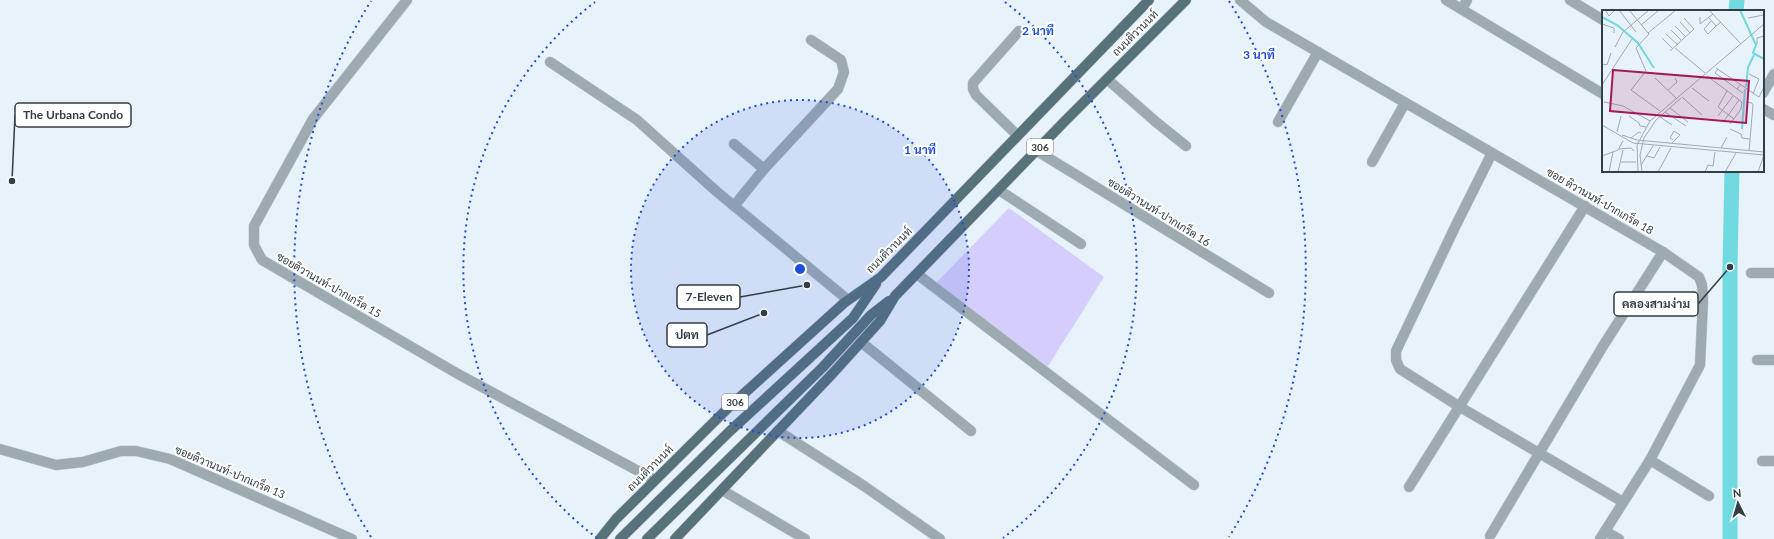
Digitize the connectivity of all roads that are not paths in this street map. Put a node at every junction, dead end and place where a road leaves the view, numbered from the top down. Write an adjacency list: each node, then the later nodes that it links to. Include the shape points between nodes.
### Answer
1 (408, 0): 52 (street, ซอยติวานนท์-ปากเกร็ด 15, via 313,119 254,226 254,244 262,260 458,374)
2 (1149, 0): 22 (main road, ถนนติวานนท์ / 306)
3 (1186, 0): 15 (main road, ถนนติวานนท์ / 306)
4 (1240, 0): 12 (street, ซอย ติวานนท์-ปากเกร็ด 18, via 1266,22)
5 (1446, 0): 8 (street)
6 (1467, 0): 8 (street)
7 (1570, 0): 9 (street)
8 (1462, 9): 17 (street)
9 (1602, 19)
10 (1019, 31): 22 (street, via 973,83 976,95)
11 (811, 40): 28 (street, via 842,60 844,72 838,89)
12 (1318, 52): 18 (street, ซอย ติวานนท์-ปากเกร็ด 18); 21 (street)
13 (550, 62): 30 (street, via 637,120)
14 (1774, 74): 16 (street)
15 (1107, 79): 24 (street); 25 (main road, ถนนติวานนท์ / 306)
16 (1764, 91)
17 (1602, 93)
18 (1405, 103): 26 (street, ซอย ติวานนท์-ปากเกร็ด 18); 27 (street)
19 (1764, 110): 20 (street)
20 (1774, 115)
21 (1278, 122)
22 (1017, 135): 37 (main road, ถนนติวานนท์ / 306)
23 (734, 144): 28 (street)
24 (1186, 146)
25 (1037, 151): 29 (main road, ถนนติวานนท์ / 306); 38 (street, ซอยติวานนท์-ปากเกร็ด 16)
26 (1492, 153): 31 (street, ซอย ติวานนท์-ปากเกร็ด 18); 44 (street, via 1396,351 1396,360 1400,368)
27 (1372, 162)
28 (764, 169): 30 (street)
29 (999, 190): 32 (street); 36 (main road, ถนนติวานนท์ / 306)
30 (734, 206): 40 (street)
31 (1585, 206): 33 (street, ซอย ติวานนท์-ปากเกร็ด 18); 44 (street)
32 (1081, 244)
33 (1663, 252): 48 (street); 49 (street, ซอย ติวานนท์-ปากเกร็ด 18, via 1699,277 1702,285 1700,365)
34 (1751, 272): 35 (street)
35 (1774, 273)
36 (917, 274): 39 (main road, ถนนติวานนท์ / 306); 53 (street)
37 (881, 277): 40 (main road, ถนนติวานนท์ / 306); 62 (main road, 306, via 853,318 730,431)
38 (1269, 293)
39 (895, 296): 41 (main road, ถนนติวานนท์ / 306, via 880,321); 63 (main road, 306, via 871,315 823,367)
40 (848, 300): 52 (main road, ถนนติวานนท์ / 306, via 728,408)
41 (861, 342): 45 (main road, ถนนติวานนท์ / 306); 46 (street)
42 (1756, 360): 43 (street)
43 (1774, 360)
44 (1460, 407): 48 (street); 54 (street)
45 (778, 431): 55 (main road, ถนนติวานนท์ / 306); 66 (street)
46 (971, 431)
47 (0, 449): 60 (street, ซอยติวานนท์-ปากเกร็ด 13, via 56,465 83,462 121,451 136,451 170,459)
48 (1539, 453): 57 (street); 59 (street)
49 (1650, 460): 56 (street); 57 (street, ซอย ติวานนท์-ปากเกร็ด 18)
50 (1762, 460): 51 (street)
51 (1774, 460)
52 (655, 480): 61 (main road, ถนนติวานนท์ / 306)
53 (1194, 485)
54 (1409, 487)
55 (722, 490): 64 (main road, ถนนติวานนท์ / 306); 65 (street)
56 (1709, 496)
57 (1623, 502): 58 (street, ซอย ติวานนท์-ปากเกร็ด 18)
58 (1603, 535): 67 (street)
59 (1490, 536)
60 (352, 539)
61 (600, 539)
62 (620, 539)
63 (646, 539)
64 (675, 539)
65 (805, 539)
66 (940, 539)
67 (1619, 539)

